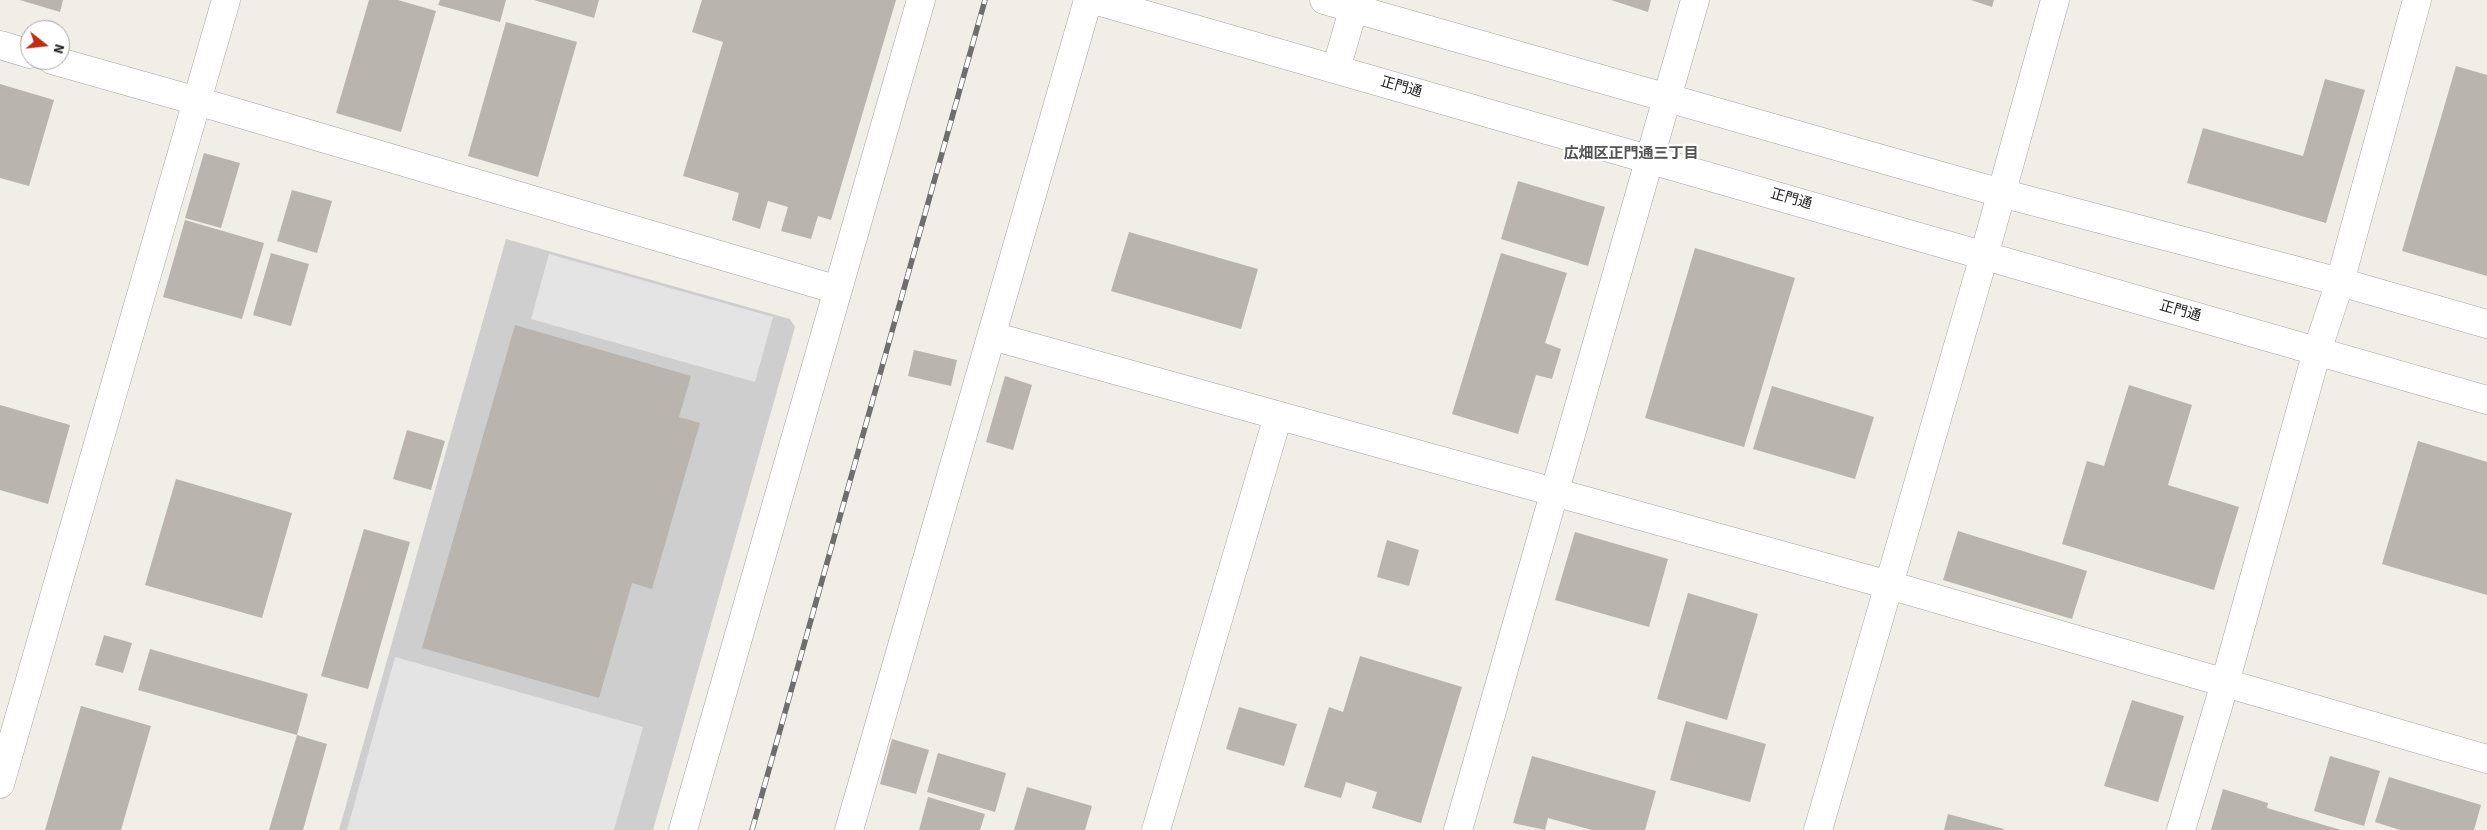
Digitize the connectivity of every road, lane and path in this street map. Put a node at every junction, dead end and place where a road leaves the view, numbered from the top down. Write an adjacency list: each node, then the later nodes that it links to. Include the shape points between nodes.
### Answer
1 (226, 0): 15 (street)
2 (921, 0): 20 (street)
3 (1088, 0): 22 (street)
4 (1094, 0): 13 (street, 正門通)
5 (1324, 0): 9 (street)
6 (1695, 0): 14 (street)
7 (2055, 0): 17 (street)
8 (2417, 0): 19 (street)
9 (1355, 4): 13 (street); 14 (street)
10 (0, 45): 11 (street)
11 (20, 51)
12 (70, 65): 15 (street)
13 (1336, 70): 16 (street, 正門通)
14 (1667, 98): 16 (street); 17 (street)
15 (197, 100): 20 (street); 30 (street)
16 (1649, 159): 18 (street, 正門通); 26 (street)
17 (2000, 193): 18 (street); 19 (street)
18 (1984, 256): 23 (street, 正門通); 27 (street)
19 (2340, 282): 21 (street); 23 (street)
20 (838, 290): 31 (street)
21 (2487, 324)
22 (992, 336): 25 (street); 32 (street)
23 (2317, 351): 24 (street, 正門通); 28 (street)
24 (2487, 400)
25 (1278, 416): 26 (street); 33 (street)
26 (1555, 492): 27 (street); 34 (street)
27 (1889, 585): 28 (street); 35 (street)
28 (2225, 683): 29 (street); 36 (street)
29 (2487, 759)
30 (0, 784)
31 (683, 830)
32 (849, 830)
33 (1156, 830)
34 (1458, 830)
35 (1818, 830)
36 (2181, 830)

